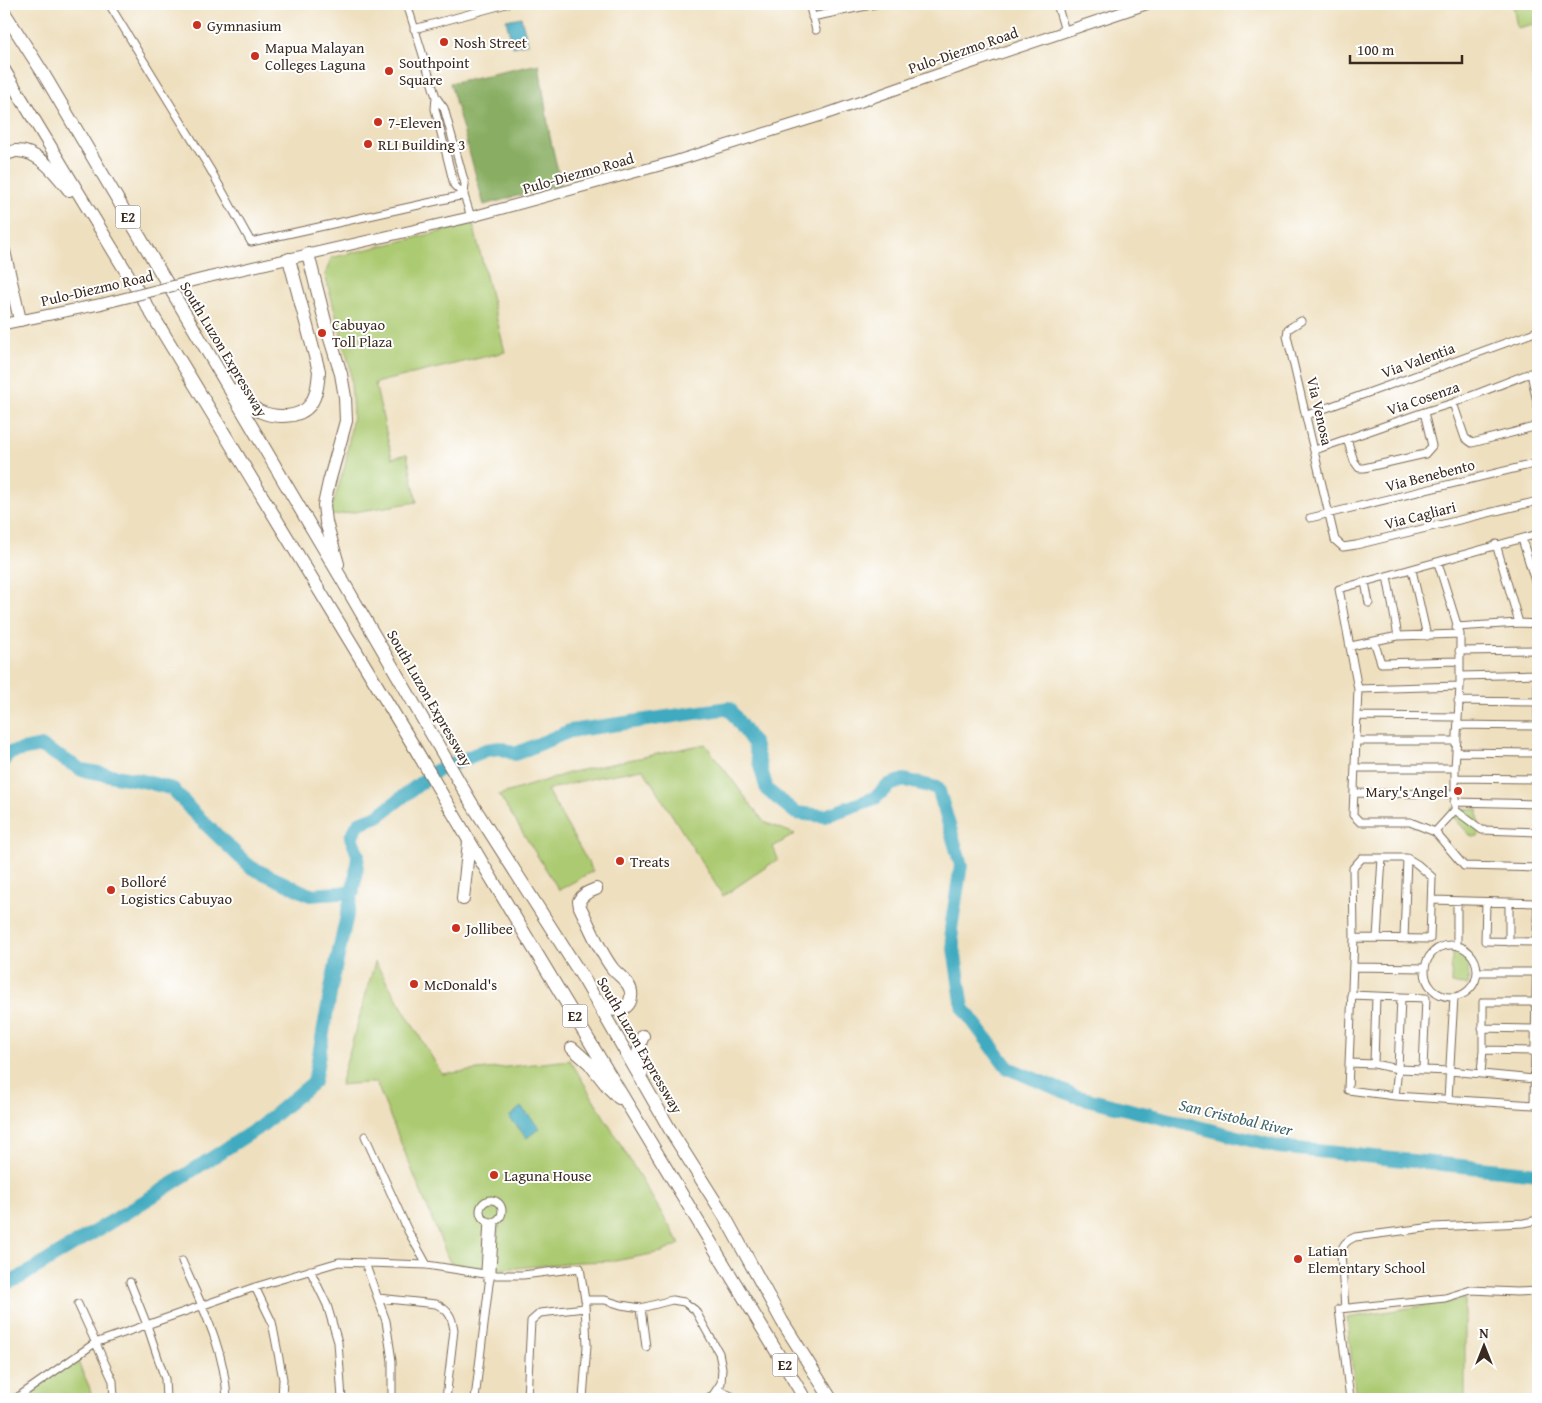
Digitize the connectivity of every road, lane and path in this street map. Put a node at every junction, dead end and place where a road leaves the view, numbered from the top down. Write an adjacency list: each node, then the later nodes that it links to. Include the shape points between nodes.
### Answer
1 (109, 4): 16 (street, via 251,242)
2 (407, 4): 11 (street)
3 (506, 4): 8 (street)
4 (808, 4): 10 (street)
5 (876, 4): 10 (street)
6 (1058, 4): 13 (street)
7 (1147, 4): 13 (main road, Pulo-Diezmo Road)
8 (488, 6): 11 (street)
9 (4, 12): 26 (highway, South Luzon Expressway / E2)
10 (812, 17): 12 (street)
11 (414, 29): 16 (street, via 436,97 444,108 465,184)
12 (816, 30)
13 (1065, 31): 17 (main road, Pulo-Diezmo Road, via 727,146)
14 (4, 70): 18 (highway, E2)
15 (4, 155): 18 (highway, via 16,151 29,153 41,161)
16 (464, 195): 17 (street)
17 (471, 217): 20 (main road, Pulo-Diezmo Road)
18 (95, 221): 85 (highway, E2)
19 (4, 251): 22 (highway)
20 (308, 254): 21 (main road, Pulo-Diezmo Road); 46 (highway, via 345,397 346,421 324,505)
21 (290, 259): 22 (main road, Pulo-Diezmo Road, bridge); 26 (highway, via 319,371 318,388 310,405 287,416 258,410 240,396)
22 (20, 320): 24 (main road, Pulo-Diezmo Road)
23 (1301, 321): 31 (street, Via Venosa, via 1288,329 1287,336)
24 (4, 324)
25 (1538, 331): 31 (street, Via Valentia)
26 (212, 361): 46 (highway, South Luzon Expressway / E2)
27 (1534, 371): 28 (street, Via Cosenza); 29 (street)
28 (1453, 403): 30 (street, Via Cosenza); 32 (street, via 1465,438 1472,443 1534,427)
29 (1538, 407)
30 (1424, 412): 33 (street, Via Cosenza); 33 (street, via 1432,446 1424,454 1359,468)
31 (1307, 415): 34 (street, Via Venosa)
32 (1538, 423)
33 (1347, 439): 34 (street, Via Cosenza)
34 (1315, 450): 37 (street, Via Venosa)
35 (1538, 463): 37 (street, Via Benebento)
36 (1538, 501): 37 (street, Via Cagliari, via 1343,547 1336,540)
37 (1329, 514): 38 (street, Via Benebento)
38 (1310, 518)
39 (1538, 534): 40 (street)
40 (1522, 539): 41 (street); 47 (street)
41 (1496, 544): 42 (street); 49 (street)
42 (1438, 562): 43 (street); 51 (street)
43 (1412, 570): 44 (street); 54 (street)
44 (1388, 576): 45 (street); 53 (street)
45 (1365, 582): 48 (street); 56 (street, via 1340,589)
46 (344, 583): 108 (highway, South Luzon Expressway / E2, via 472,804)
47 (1538, 591)
48 (1369, 603)
49 (1519, 623): 50 (street); 51 (street)
50 (1538, 624)
51 (1456, 627): 52 (street)
52 (1460, 634): 54 (street); 58 (street)
53 (1398, 636): 54 (street); 55 (street)
54 (1427, 636)
55 (1374, 641): 56 (street); 59 (street, via 1381,663)
56 (1351, 646): 64 (street)
57 (1538, 650): 58 (street)
58 (1459, 651): 59 (street)
59 (1460, 661): 62 (street)
60 (1538, 671): 61 (street)
61 (1538, 674): 62 (street); 66 (street)
62 (1460, 676): 63 (street)
63 (1460, 686): 64 (street); 65 (street)
64 (1358, 689): 67 (street)
65 (1458, 702): 66 (street); 69 (street)
66 (1538, 702): 68 (street)
67 (1357, 716): 69 (street); 71 (street)
68 (1538, 717)
69 (1458, 721): 70 (street); 72 (street)
70 (1538, 726)
71 (1356, 741): 72 (street); 75 (street)
72 (1457, 741): 73 (street)
73 (1456, 752): 74 (street); 76 (street)
74 (1538, 753)
75 (1355, 768): 76 (street); 79 (street)
76 (1455, 768): 77 (street)
77 (1455, 778): 78 (street); 81 (street)
78 (1538, 779)
79 (1354, 793): 81 (street); 83 (street, via 1353,815 1360,822 1410,822)
80 (1538, 798): 82 (street)
81 (1455, 802): 82 (street); 83 (street); 84 (street, via 1482,830)
82 (1538, 804): 84 (street)
83 (1434, 832): 89 (street, via 1464,866)
84 (1537, 832): 86 (street)
85 (469, 842): 92 (highway); 130 (highway, E2)
86 (1538, 851)
87 (1382, 858): 88 (street); 98 (street, via 1362,858 1352,868); 99 (street)
88 (1407, 858): 93 (street, via 1432,878); 100 (street)
89 (1538, 868)
90 (1538, 875): 97 (street)
91 (596, 889): 108 (highway, via 582,897 580,907 613,968 628,985 631,998 628,1005 622,1009 610,1009 601,1004)
92 (463, 899)
93 (1432, 900): 94 (street); 100 (street, via 1430,939)
94 (1457, 901): 95 (street); 103 (street)
95 (1486, 902): 96 (street); 101 (street, via 1485,941)
96 (1509, 902): 97 (street); 101 (street)
97 (1537, 902): 102 (street)
98 (1354, 938): 99 (street); 104 (street)
99 (1377, 938): 100 (street)
100 (1404, 939)
101 (1509, 942): 102 (street)
102 (1537, 942): 107 (street)
103 (1457, 945): 105 (street, via 1438,948 1431,953); 106 (street, via 1472,954)
104 (1353, 967): 105 (street); 109 (street)
105 (1425, 968): 111 (street, via 1426,980 1433,990 1442,996)
106 (1478, 972): 107 (street); 111 (street, via 1470,990)
107 (1537, 972): 113 (street)
108 (586, 981): 129 (highway, South Luzon Expressway / E2)
109 (1351, 995): 110 (street); 120 (street)
110 (1376, 996): 112 (street); 121 (street)
111 (1454, 997): 124 (street)
112 (1401, 998): 122 (street); 123 (street, via 1426,998)
113 (1536, 1002): 114 (street, via 1483,1002); 115 (street)
114 (1482, 1028): 115 (street); 118 (street)
115 (1536, 1029): 119 (street)
116 (643, 1036): 129 (highway, via 638,1054)
117 (572, 1048): 130 (highway)
118 (1483, 1050): 119 (street); 125 (street)
119 (1535, 1051): 126 (street)
120 (1348, 1062): 121 (street); 127 (street, via 1348,1090)
121 (1374, 1064): 122 (street)
122 (1398, 1069): 123 (street); 127 (street)
123 (1423, 1069): 124 (street)
124 (1450, 1071): 125 (street); 128 (street)
125 (1481, 1073): 126 (street)
126 (1534, 1079): 128 (street, via 1534,1105)
127 (1395, 1096): 128 (street)
128 (1448, 1099)
129 (654, 1102): 166 (highway, South Luzon Expressway / E2)
130 (632, 1110): 165 (highway, E2)
131 (365, 1136): 136 (street)
132 (1538, 1220): 147 (street, via 1433,1227 1355,1237 1342,1247 1341,1254)
133 (492, 1221): 138 (street)
134 (182, 1261): 145 (street)
135 (365, 1263): 136 (street); 137 (street, via 339,1262); 142 (street)
136 (427, 1265): 138 (street)
137 (310, 1270): 140 (street); 157 (street, via 327,1305 338,1342)
138 (489, 1275): 144 (street, via 523,1276 580,1268); 160 (street)
139 (130, 1282): 148 (street)
140 (255, 1287): 145 (street); 156 (street, via 272,1322 283,1378)
141 (1538, 1291): 147 (street, via 1471,1290 1445,1298)
142 (378, 1298): 158 (street, via 386,1321 392,1361); 159 (street, via 436,1304 449,1313 454,1330)
143 (78, 1304): 149 (street)
144 (585, 1304): 146 (street, via 605,1300); 161 (street, via 540,1313 531,1321); 162 (street, via 587,1345)
145 (202, 1306): 148 (street); 155 (street, via 219,1348)
146 (640, 1308): 150 (street); 151 (street, via 672,1300 684,1302 695,1310 719,1353 722,1368 721,1383)
147 (1345, 1308): 167 (street, via 1339,1309)
148 (147, 1325): 149 (street); 154 (street, via 165,1379)
149 (95, 1343): 152 (street); 153 (street, via 113,1381)
150 (646, 1347)
151 (717, 1388): 163 (street); 164 (street)
152 (15, 1399)
153 (114, 1399)
154 (166, 1399)
155 (227, 1399)
156 (282, 1399)
157 (342, 1399)
158 (392, 1399)
159 (446, 1399)
160 (475, 1399)
161 (528, 1399)
162 (583, 1399)
163 (706, 1399)
164 (737, 1399)
165 (805, 1399)
166 (831, 1399)
167 (1350, 1399)

